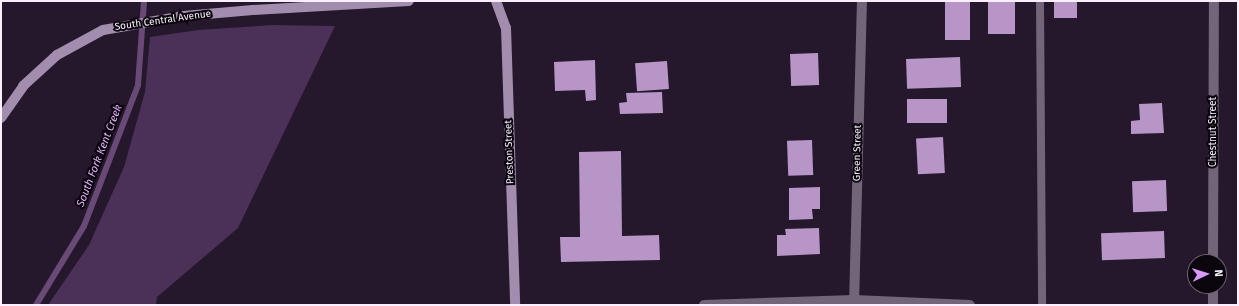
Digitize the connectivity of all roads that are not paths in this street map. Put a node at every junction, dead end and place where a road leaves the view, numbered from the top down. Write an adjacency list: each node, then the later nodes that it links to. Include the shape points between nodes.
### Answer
1 (408, 1): 6 (main road, South Central Avenue, via 184,16 103,30 57,55 23,86)
2 (496, 1): 10 (main road, Preston Street, via 506,28)
3 (862, 1): 9 (street, Green Street)
4 (1040, 1): 13 (lane)
5 (1214, 1): 7 (street, Chestnut Street)
6 (1, 118)
7 (1213, 254)
8 (1213, 294): 14 (street)
9 (854, 303): 11 (street); 12 (street)
10 (515, 305)
11 (704, 305)
12 (970, 305)
13 (1042, 305)
14 (1213, 305)

